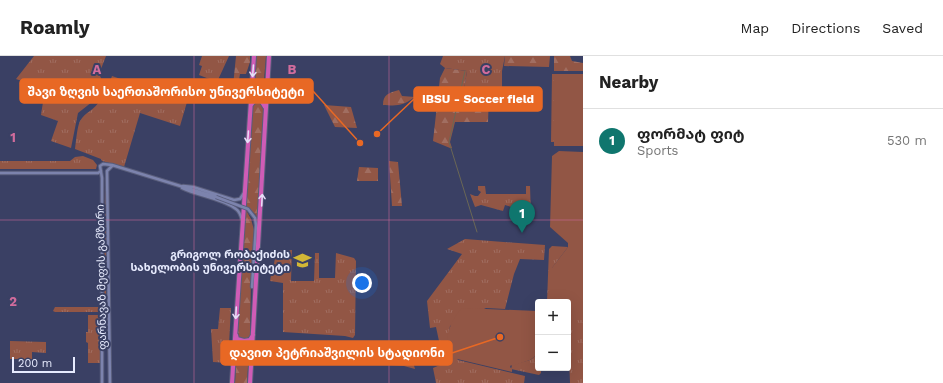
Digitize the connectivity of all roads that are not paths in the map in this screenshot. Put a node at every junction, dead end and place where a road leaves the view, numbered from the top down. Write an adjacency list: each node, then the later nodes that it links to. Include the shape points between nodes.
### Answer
1 (254, 56): 3 (highway, one-way to 3)
2 (269, 56): 4 (highway)
3 (252, 87): 4 (highway, via 254,95 258,97); 5 (highway)
4 (266, 91): 6 (highway)
5 (251, 105): 6 (highway, via 255,101 260,101); 17 (highway, one-way to 17)
6 (265, 112): 20 (highway, one-way to 6)
7 (106, 165): 8 (main road); 9 (main road); 10 (main road)
8 (112, 165): 10 (main road); 16 (main road)
9 (100, 167): 11 (main road); 13 (main road)
10 (108, 170): 13 (main road); 26 (main road, ფარნავაზ მეფის გამზირი)
11 (92, 172): 12 (main road); 14 (main road)
12 (98, 172): 13 (main road); 15 (main road)
13 (102, 172): 15 (main road, ფარნავაზ მეფის გამზირი)
14 (0, 173)
15 (102, 178): 25 (main road, ფარნავაზ მეფის გამზირი)
16 (180, 187): 17 (main road, via 188,186 236,200 240,199); 18 (main road, via 236,209); 19 (main road, bridge, via 250,210 256,225)
17 (244, 191): 18 (highway)
18 (242, 220): 21 (highway, one-way to 21)
19 (252, 287): 20 (highway)
20 (256, 294): 22 (highway)
21 (235, 330): 22 (highway, via 237,339 242,341 248,341); 23 (highway)
22 (253, 334): 24 (highway)
23 (234, 351): 24 (highway, via 238,344 248,345); 29 (highway)
24 (252, 358): 30 (highway)
25 (102, 369): 26 (main road); 27 (main road, ფარნავაზ მეფის გამზირი)
26 (110, 369): 28 (main road, ფარნავაზ მეფის გამზირი)
27 (102, 383)
28 (110, 383)
29 (232, 383)
30 (250, 383)

